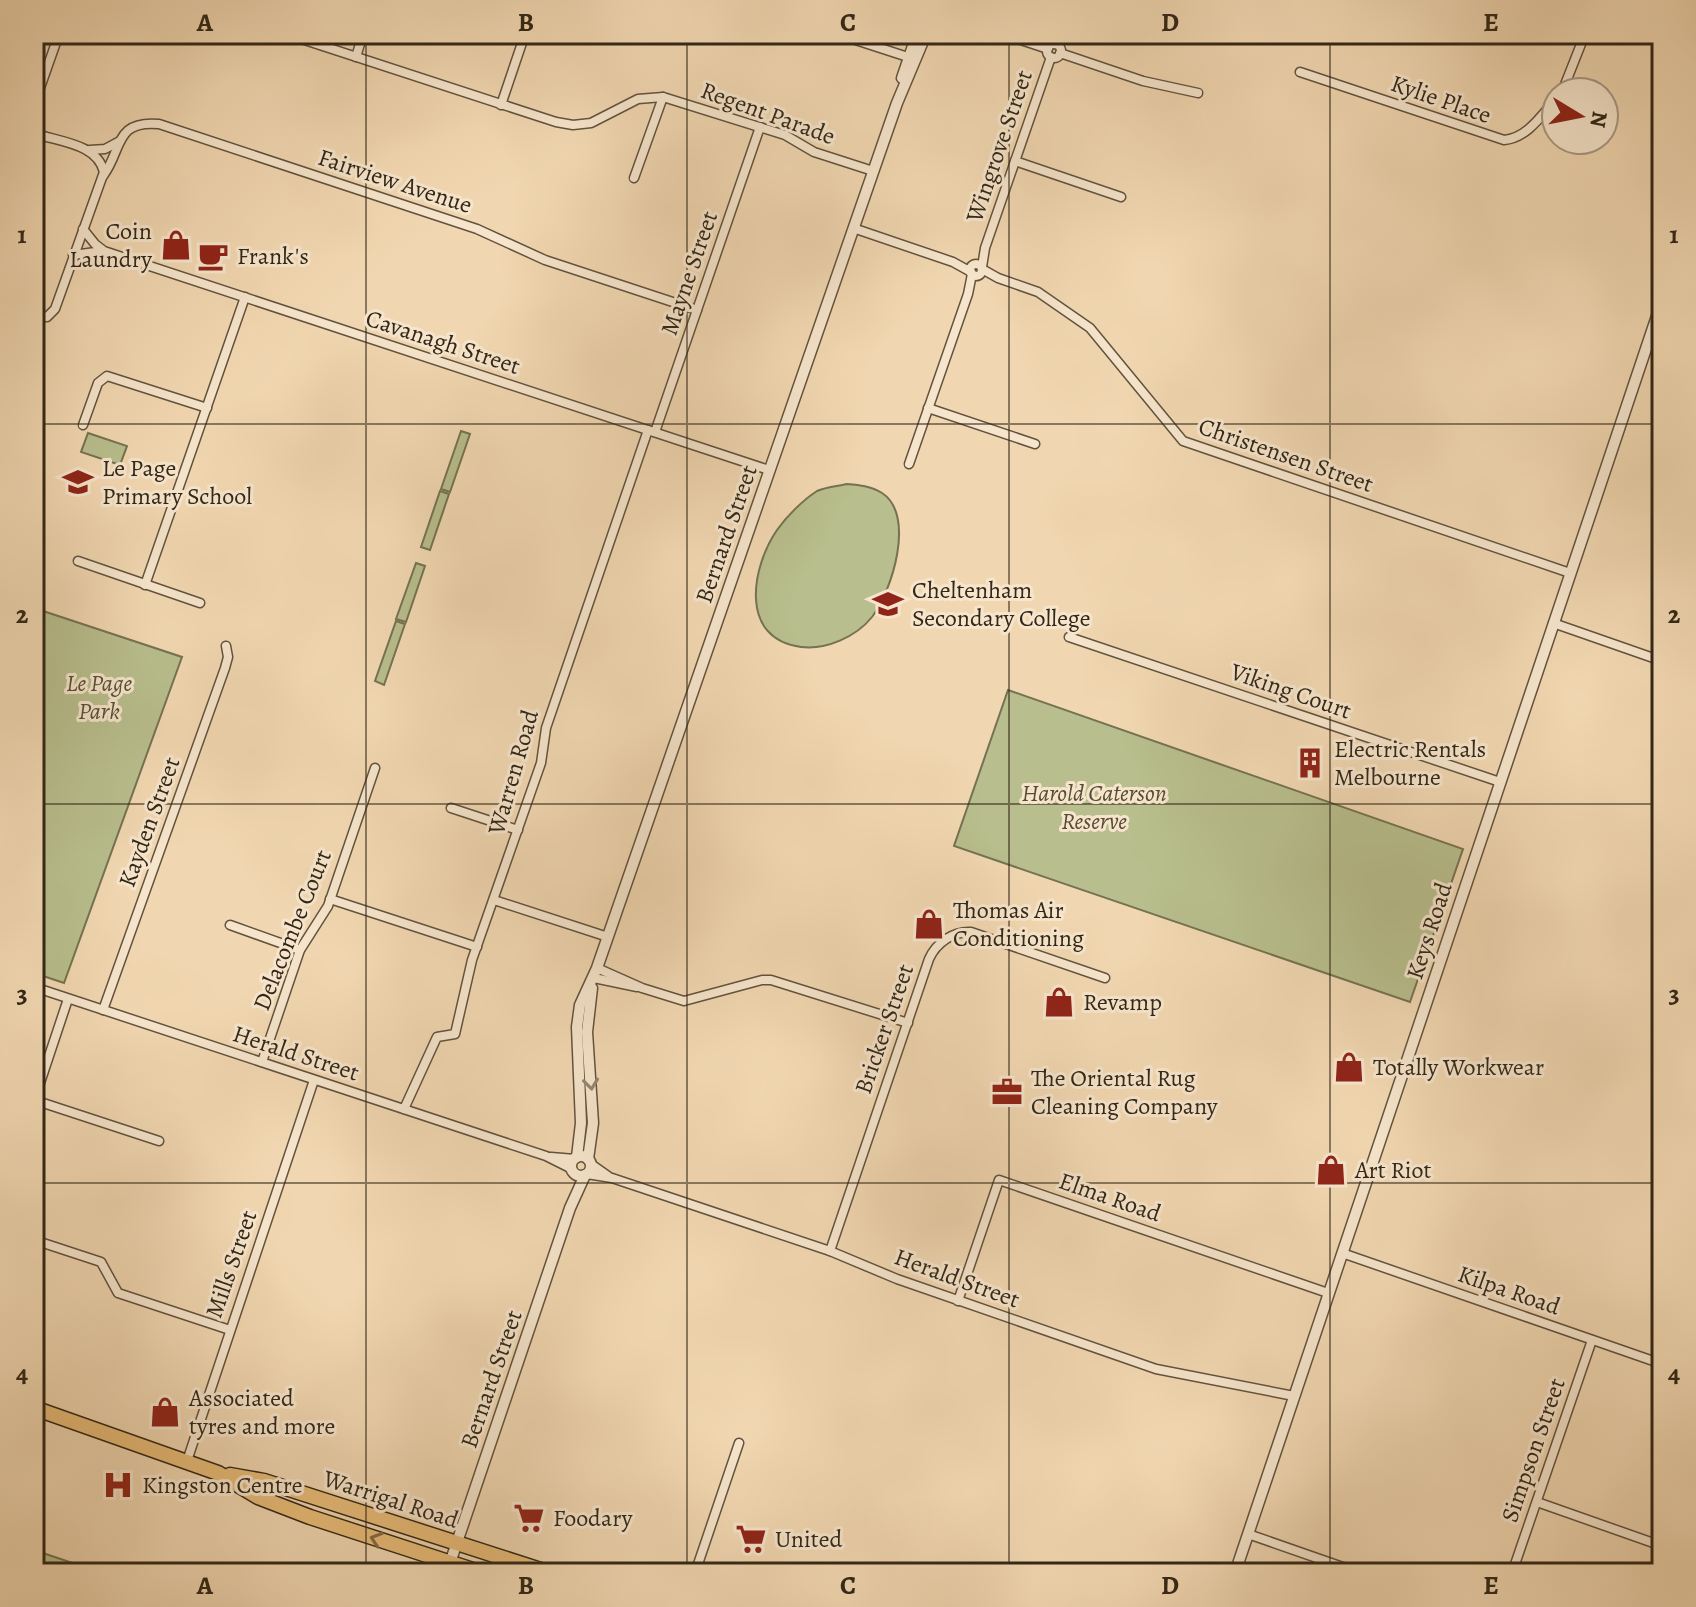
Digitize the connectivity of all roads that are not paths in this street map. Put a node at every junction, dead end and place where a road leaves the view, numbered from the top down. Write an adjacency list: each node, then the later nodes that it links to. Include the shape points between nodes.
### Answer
1 (59, 34): 18 (street)
2 (286, 34): 12 (street, Regent Parade)
3 (363, 34): 12 (street)
4 (525, 34): 19 (street)
5 (837, 34): 13 (street)
6 (917, 34): 13 (street, Bernard Street)
7 (926, 34): 13 (street, Bernard Street)
8 (1003, 34): 11 (street)
9 (1059, 34): 11 (street, Wingrove Street)
10 (1585, 34): 15 (street)
11 (1054, 51): 16 (street); 26 (street, Wingrove Street)
12 (356, 57): 19 (street, Regent Parade)
13 (912, 59): 27 (street, Bernard Street)
14 (1300, 72): 21 (street, Kylie Place, via 1504,140 1519,137)
15 (1568, 76)
16 (1198, 93)
17 (663, 97): 19 (street, Regent Parade, via 638,99 600,120 573,125); 22 (street, Regent Parade); 29 (street)
18 (34, 105)
19 (501, 105)
20 (34, 117): 23 (street)
21 (1540, 117)
22 (760, 127): 27 (street, Regent Parade); 38 (street, Mayne Street)
23 (37, 135): 25 (street)
24 (119, 142): 25 (street, Fairview Avenue); 28 (street); 38 (street, Fairview Avenue, via 139,124 165,126 477,229 545,260)
25 (89, 150): 28 (street, via 102,164)
26 (1015, 161): 30 (street); 35 (street, Wingrove Street)
27 (873, 171): 31 (street, Bernard Street)
28 (103, 176): 32 (street)
29 (634, 178)
30 (1121, 197)
31 (853, 228): 35 (street, Christensen Street); 46 (street, Bernard Street)
32 (83, 229): 33 (street, Cavanagh Street); 34 (street)
33 (104, 251): 34 (street, Cavanagh Street); 36 (street, Cavanagh Street)
34 (73, 255): 39 (street, via 55,309 47,317)
35 (977, 270): 41 (street, Wingrove Street); 48 (street, Christensen Street, via 1038,292 1090,328 1183,441)
36 (245, 297): 40 (street); 43 (street, Cavanagh Street)
37 (1662, 301): 48 (street, Keys Road)
38 (697, 310): 43 (street, Mayne Street)
39 (34, 315)
40 (207, 408): 42 (street, via 105,376); 49 (street)
41 (928, 408): 44 (street); 45 (street, Wingrove Street)
42 (83, 425)
43 (651, 431): 46 (street, Cavanagh Street); 58 (street, Warren Road, via 546,728 541,763)
44 (1035, 444)
45 (909, 464)
46 (769, 470): 62 (street, Bernard Street)
47 (78, 561): 49 (street)
48 (1570, 573): 51 (street, Keys Road)
49 (145, 585): 50 (street)
50 (200, 603)
51 (1553, 623): 54 (street); 56 (street, Keys Road)
52 (1069, 637): 56 (street, Viking Court)
53 (226, 646): 69 (street, Kayden Street, via 225,668)
54 (1662, 661)
55 (375, 768): 59 (street, Delacombe Court)
56 (1500, 782): 79 (street, Keys Road)
57 (451, 808): 58 (street)
58 (518, 830): 60 (street, Warren Road)
59 (330, 899): 63 (street); 64 (street, Delacombe Court)
60 (494, 900): 62 (street); 63 (street, Warren Road)
61 (230, 925): 64 (street)
62 (608, 937): 65 (street, Bernard Street)
63 (477, 947): 74 (street, Warren Road, via 455,1034 437,1037)
64 (300, 950): 71 (street, Delacombe Court)
65 (595, 973): 70 (street, via 690,1001 771,980); 76 (street, Bernard Street, via 587,1032 593,1103)
66 (1105, 978): 70 (street, Bricker Street, via 961,932 931,953)
67 (34, 987): 68 (street, Herald Street)
68 (68, 999): 69 (street, Herald Street); 73 (street)
69 (103, 1010): 71 (street, Herald Street)
70 (908, 1023): 78 (street, Bricker Street)
71 (262, 1062): 72 (street, Herald Street)
72 (314, 1080): 74 (street, Herald Street); 82 (street, Mills Street)
73 (34, 1100): 75 (street)
74 (404, 1109): 76 (street, Herald Street)
75 (159, 1141)
76 (581, 1166): 78 (street, Herald Street); 92 (street, Bernard Street)
77 (34, 1240): 82 (street, via 101,1262 118,1293)
78 (830, 1251): 81 (street, Herald Street)
79 (1342, 1253): 80 (street, Keys Road); 83 (street, Kilpa Road)
80 (1328, 1293): 81 (street, Elma Road, via 999,1180); 85 (street, Keys Road)
81 (958, 1301): 85 (street, Herald Street, via 1156,1369)
82 (230, 1330): 88 (street, Mills Street)
83 (1592, 1340): 84 (street, Kilpa Road); 90 (street, Simpson Street)
84 (1662, 1364)
85 (1294, 1396): 91 (street, Keys Road)
86 (34, 1408): 88 (highway, Warrigal Road)
87 (739, 1443): 97 (street)
88 (187, 1461): 89 (highway, Warrigal Road)
89 (218, 1473): 92 (highway, Warrigal Road, via 264,1481); 94 (highway, Warrigal Road, one-way to 89, via 258,1497)
90 (1537, 1502): 93 (street); 100 (street, Simpson Street)
91 (1248, 1534): 98 (street, Keys Road); 99 (street)
92 (458, 1543): 94 (street, Bernard Street); 96 (highway, Warrigal Road)
93 (1662, 1546)
94 (450, 1563): 95 (highway, Warrigal Road)
95 (482, 1573)
96 (550, 1573)
97 (695, 1573)
98 (1235, 1573)
99 (1360, 1573)
100 (1512, 1573)

